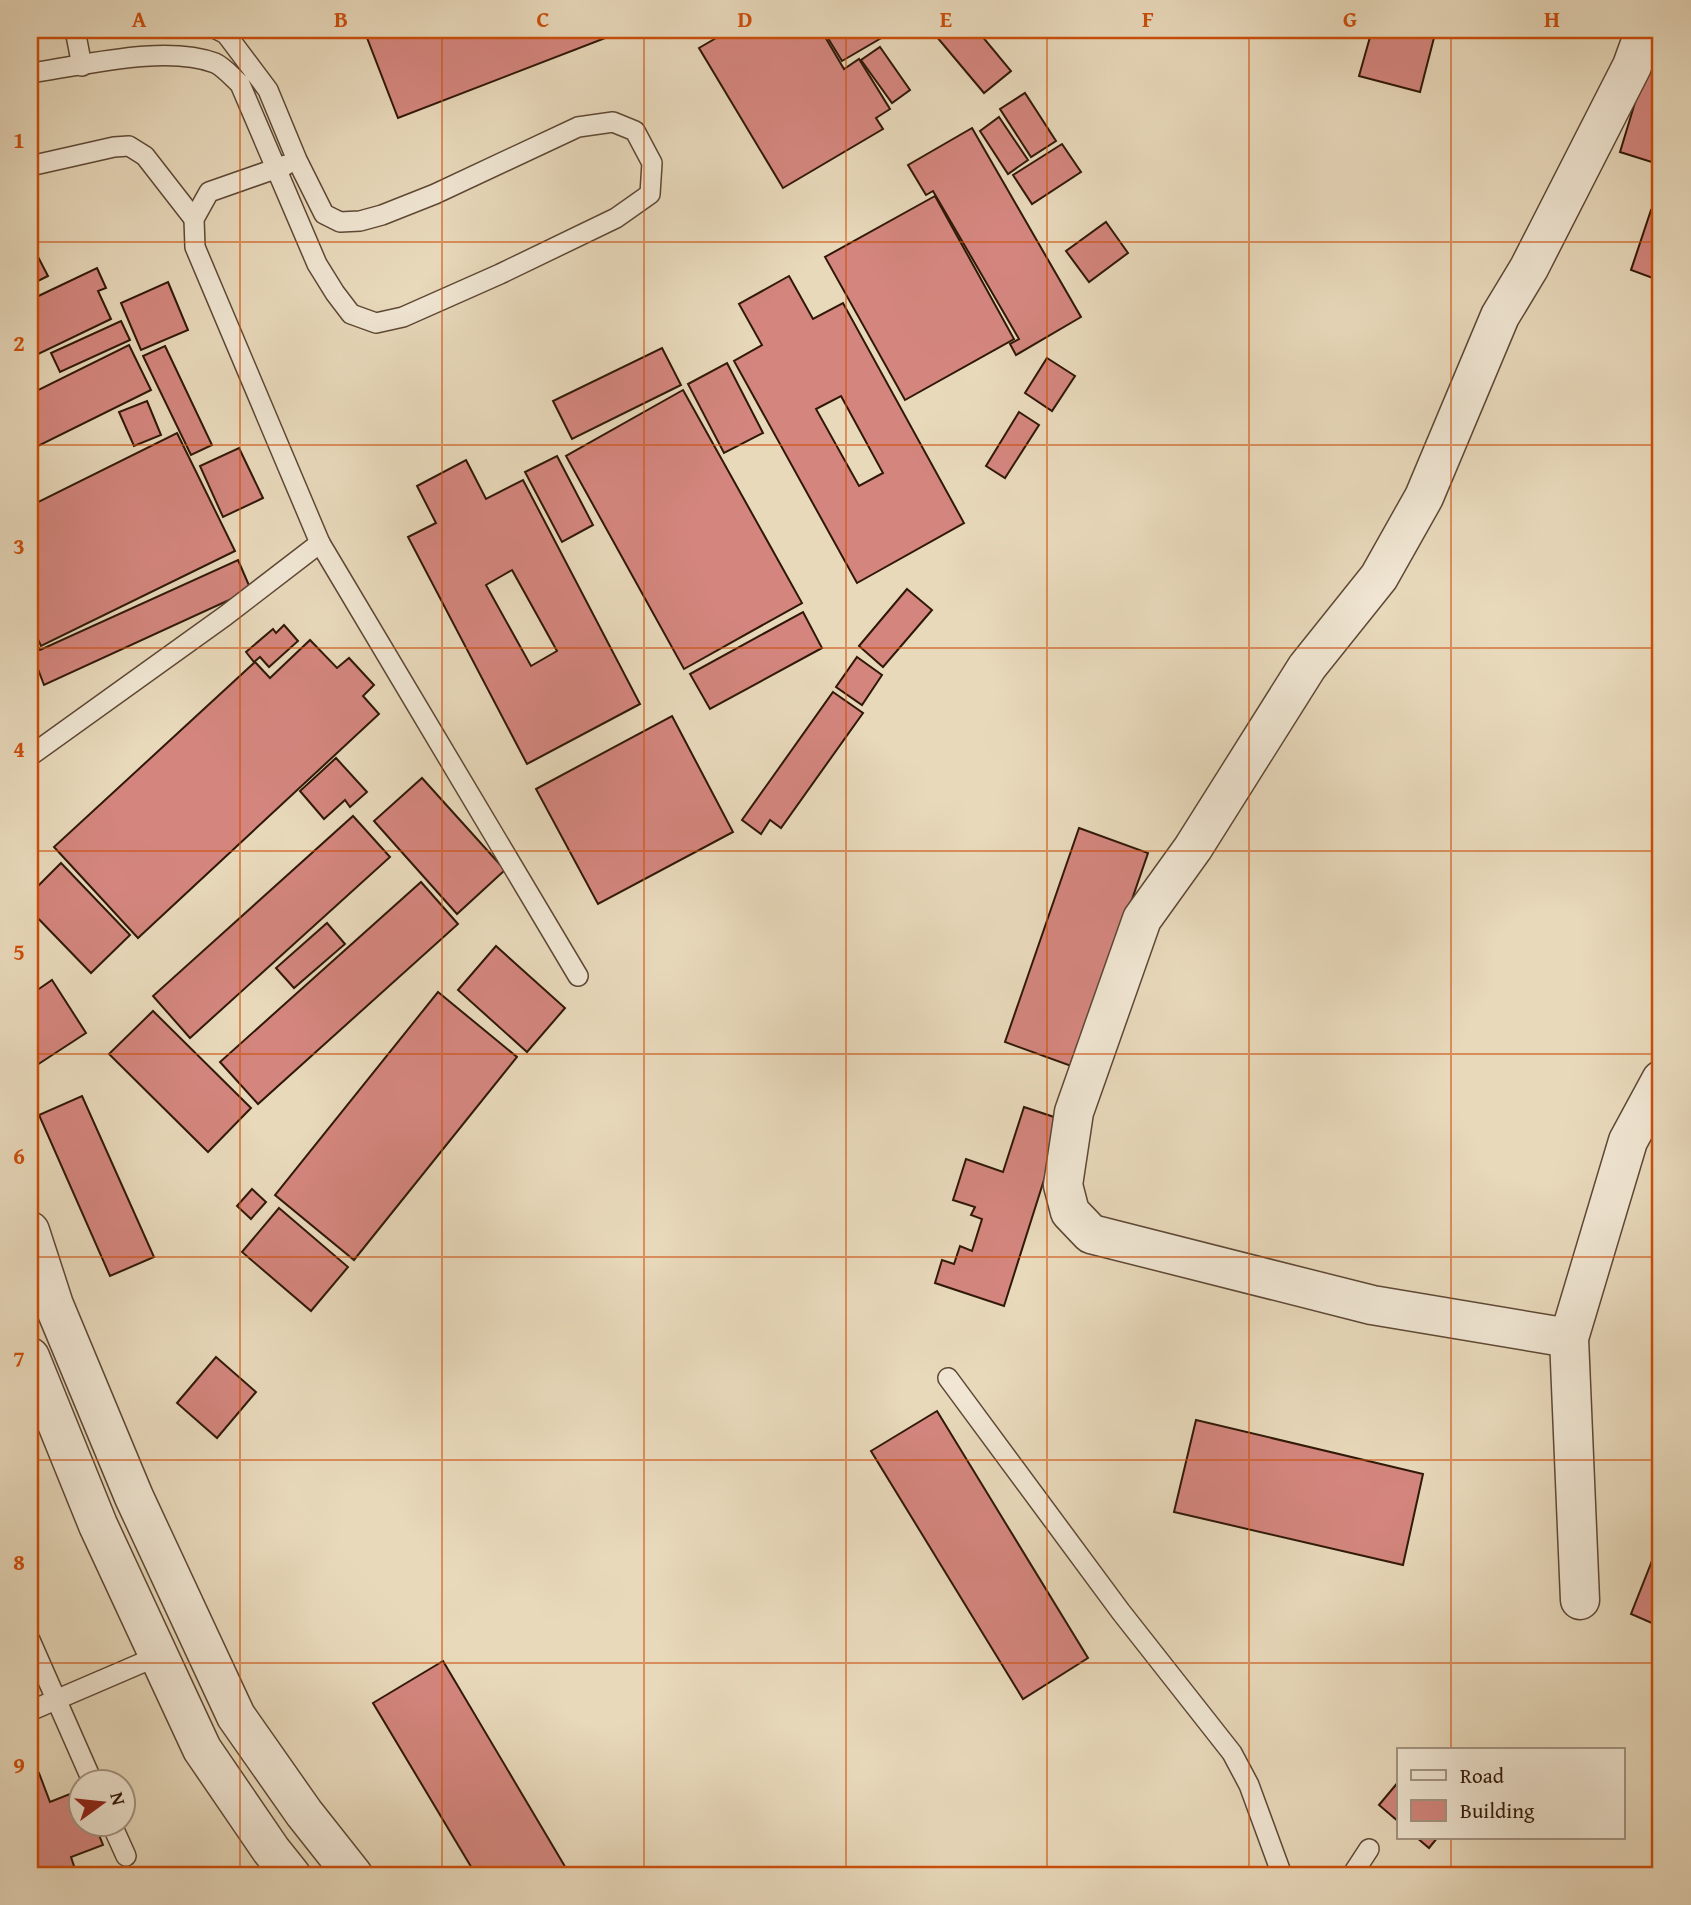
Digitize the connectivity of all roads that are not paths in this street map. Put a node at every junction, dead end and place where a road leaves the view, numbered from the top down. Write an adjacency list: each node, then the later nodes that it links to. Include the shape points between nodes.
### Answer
1 (75, 30): 4 (lane)
2 (218, 30): 6 (lane, via 226,34 268,90)
3 (1646, 30): 15 (street, via 1529,268 1500,316 1424,497 1379,577 1307,667 1193,848 1142,919 1074,1112 1063,1185 1070,1212 1091,1234 1372,1305)
4 (82, 66): 5 (lane); 8 (lane, via 144,56 177,56 216,64 240,84)
5 (30, 73)
6 (297, 160): 8 (lane); 8 (lane, via 324,214 340,222 382,215 435,194 578,127 613,122 635,131 652,163 650,194 616,218 403,317 376,323 351,314 335,293 317,264)
7 (30, 166): 9 (lane, via 129,146 145,156)
8 (277, 169): 9 (lane, via 209,192)
9 (194, 219): 10 (lane, via 195,247)
10 (320, 543): 11 (lane); 12 (lane)
11 (30, 756)
12 (578, 976)
13 (1661, 1080): 15 (street, via 1628,1141)
14 (30, 1231): 18 (street, via 60,1318)
15 (1569, 1338): 20 (street)
16 (30, 1357): 19 (street)
17 (948, 1378): 31 (lane, via 1232,1753 1250,1785)
18 (162, 1556): 19 (street); 30 (street, via 236,1716)
19 (122, 1577): 22 (street)
20 (1580, 1600)
21 (30, 1640): 23 (lane)
22 (158, 1656): 23 (lane); 29 (street, via 202,1749)
23 (56, 1700): 24 (lane); 25 (lane)
24 (30, 1711)
25 (87, 1769)
26 (118, 1839): 28 (lane)
27 (1369, 1849): 32 (lane)
28 (126, 1856)
29 (291, 1875)
30 (353, 1875)
31 (1282, 1875)
32 (1352, 1875)

